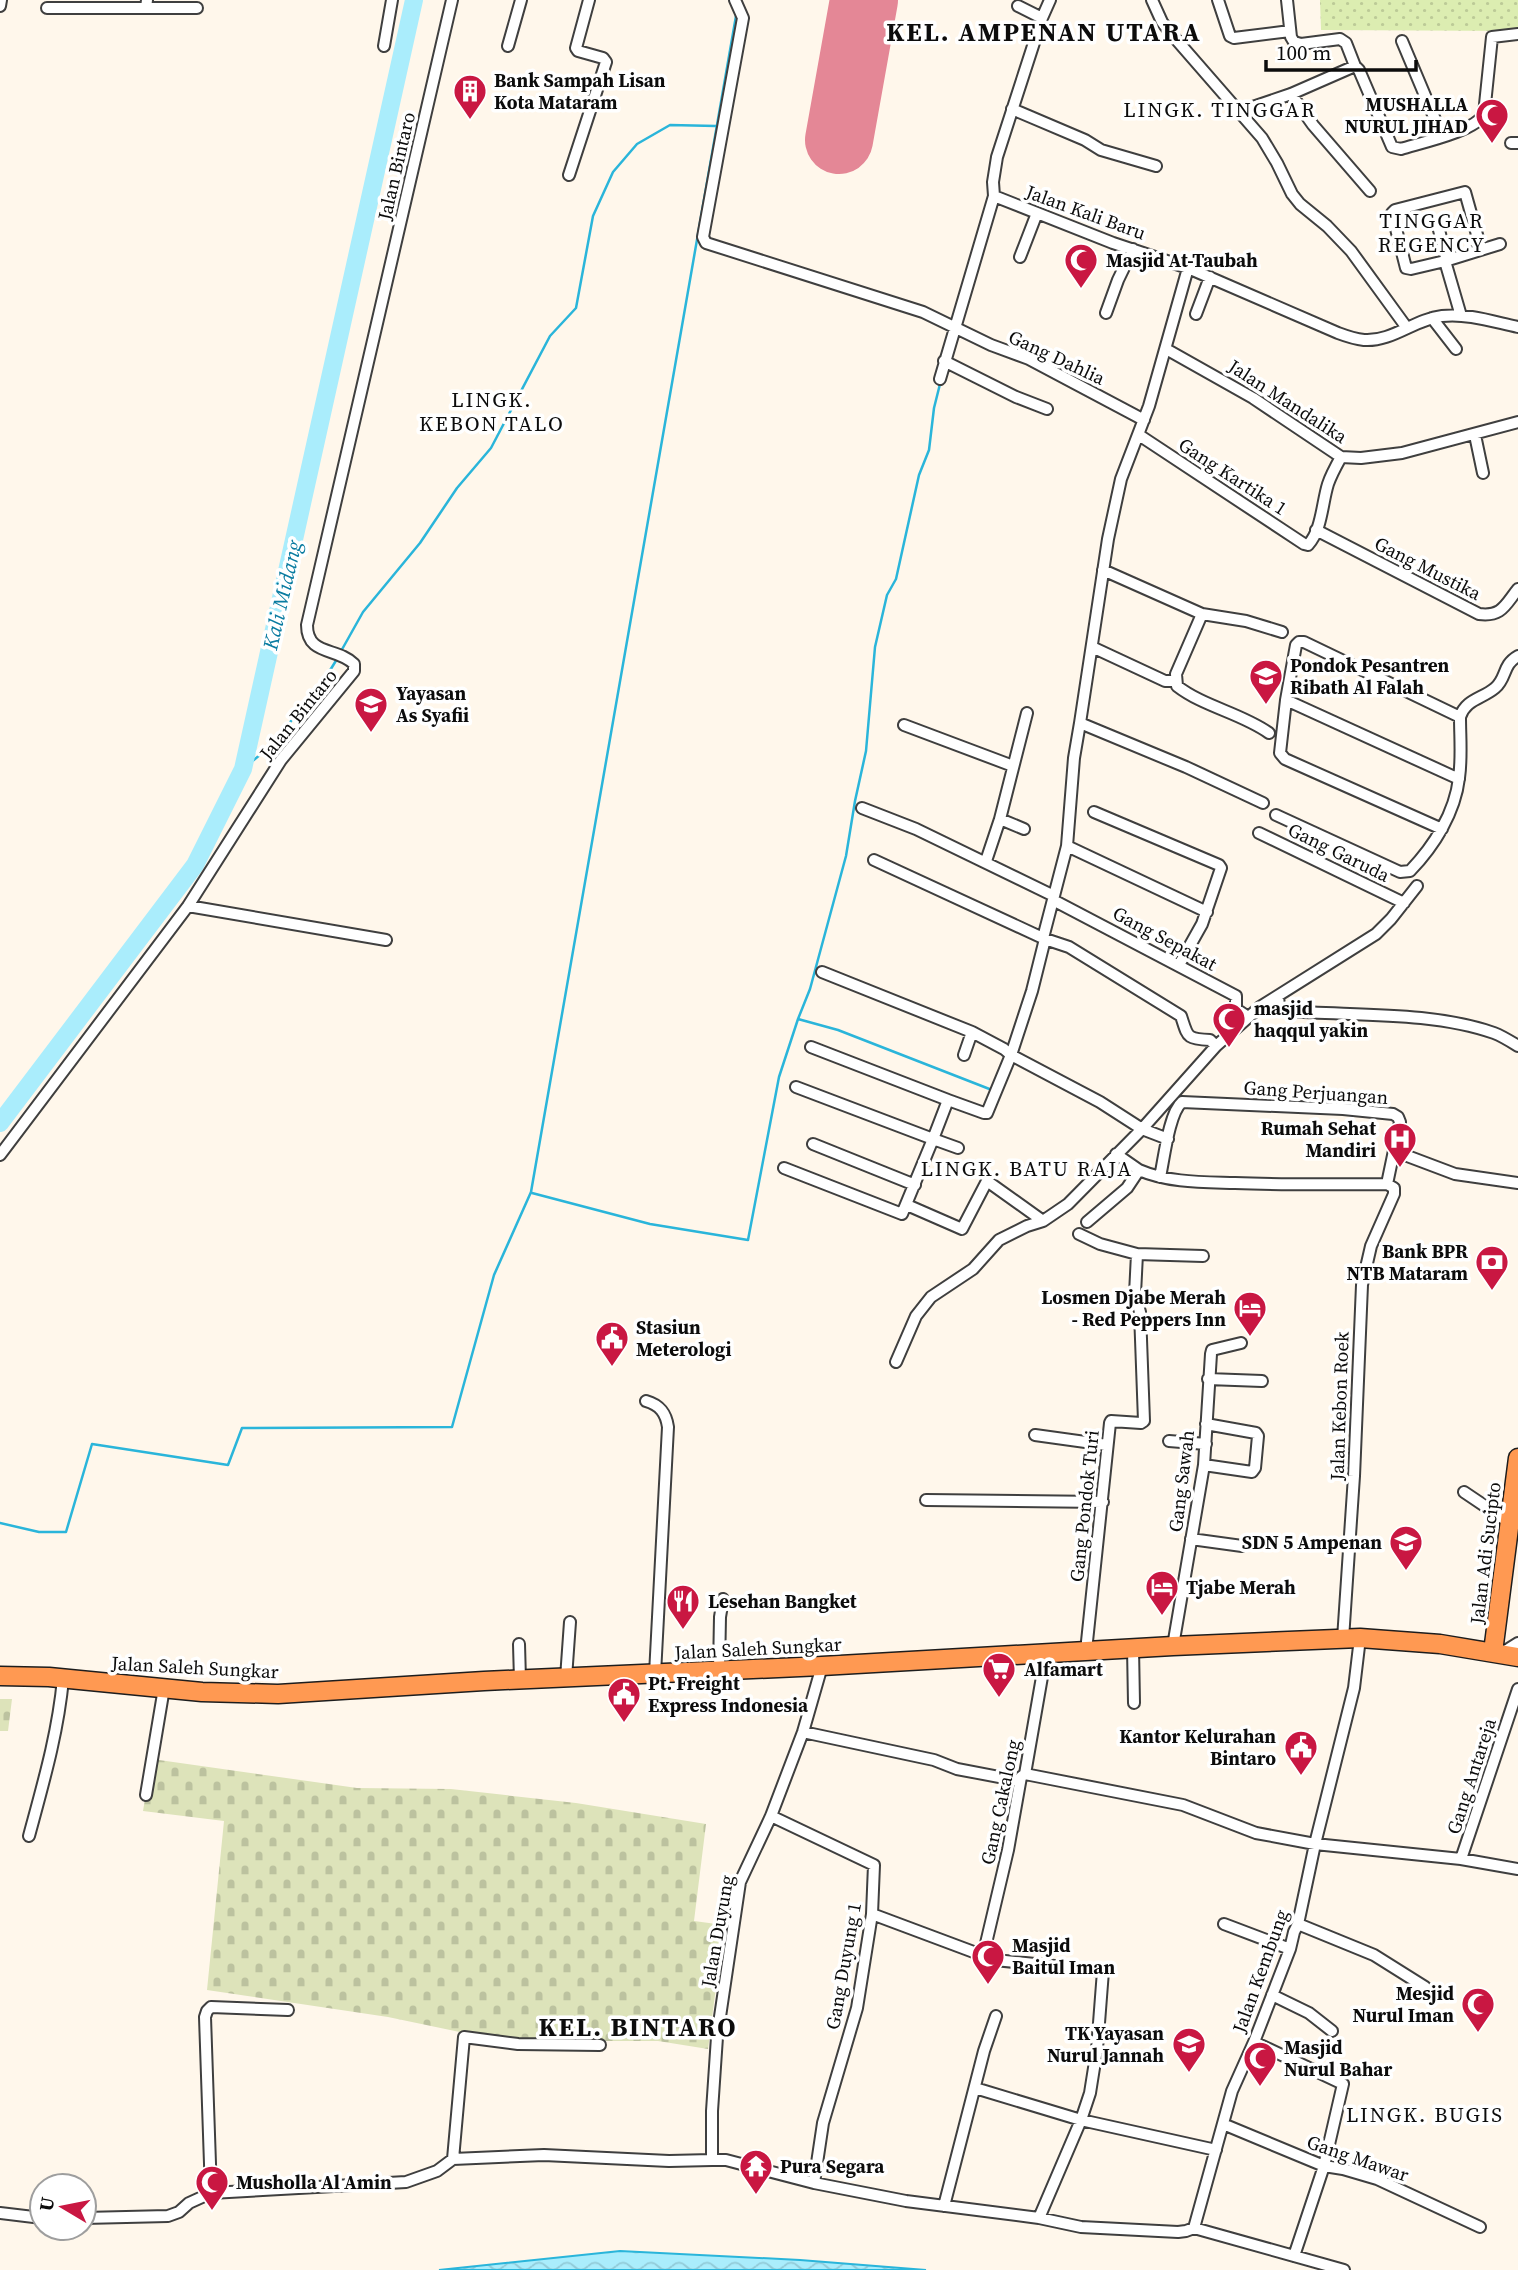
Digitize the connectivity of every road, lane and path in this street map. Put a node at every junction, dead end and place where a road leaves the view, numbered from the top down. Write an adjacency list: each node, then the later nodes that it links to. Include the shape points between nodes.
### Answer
1 (1, 0): 12 (street)
2 (392, 0): 20 (street)
3 (452, 0): 88 (street, Jalan Bintaro, via 307,631 311,642 354,664 352,674 281,760)
4 (522, 0): 21 (street)
5 (589, 0): 28 (street, via 576,48 606,62)
6 (735, 0): 45 (street, Gang Dahlia, via 743,18 706,243 923,312)
7 (1051, 0): 16 (street)
8 (1152, 0): 25 (street, via 1174,37)
9 (1218, 0): 17 (street, via 1234,38)
10 (1287, 0): 17 (street)
11 (147, 4): 14 (street); 15 (street)
12 (0, 6)
13 (1018, 6): 16 (street)
14 (47, 8)
15 (197, 8)
16 (1042, 18): 24 (street)
17 (1290, 31): 22 (street, via 1298,44 1336,38 1344,41)
18 (1518, 34): 26 (street, via 1492,37 1484,114 1478,122)
19 (1402, 41): 26 (street)
20 (384, 46)
21 (508, 46)
22 (1355, 66): 23 (street); 26 (street, via 1392,147 1401,149)
23 (1290, 93): 25 (street); 29 (street)
24 (1012, 108): 27 (street, via 1101,150); 30 (street, via 997,157)
25 (1241, 111): 46 (street, via 1262,138 1292,194 1351,251)
26 (1442, 136)
27 (1156, 166)
28 (569, 175)
29 (1370, 191)
30 (994, 196): 31 (street, Jalan Kali Baru); 45 (street)
31 (1037, 213): 34 (street, Jalan Kali Baru); 36 (street)
32 (1439, 230): 37 (street)
33 (1500, 244): 35 (street)
34 (1133, 249): 38 (street, Jalan Kali Baru); 40 (street)
35 (1481, 249): 37 (street); 37 (street, via 1465,192 1392,213 1406,268)
36 (1020, 257)
37 (1446, 261): 42 (street)
38 (1188, 268): 39 (street, Jalan Kali Baru); 47 (street)
39 (1210, 277): 41 (street); 46 (street, Jalan Kali Baru, via 1357,339 1380,339)
40 (1105, 313)
41 (1196, 314)
42 (1461, 316): 43 (street, Jalan Kali Baru); 44 (street, Jalan Kali Baru)
43 (1432, 318): 46 (street, Jalan Kali Baru); 48 (street)
44 (1518, 327)
45 (954, 328): 49 (street); 52 (street, Gang Dahlia, via 1024,356)
46 (1407, 328)
47 (1166, 349): 52 (street); 56 (street, Jalan Mandalika, via 1254,398)
48 (1456, 349)
49 (944, 361): 50 (street); 51 (street)
50 (940, 379)
51 (1047, 409)
52 (1144, 420): 54 (street)
53 (1518, 422): 55 (street, Jalan Mandalika)
54 (1139, 435): 58 (street, Gang Kartika 1, via 1308,545); 59 (street, via 1121,479)
55 (1475, 435): 56 (street, Jalan Mandalika, via 1402,453); 57 (street)
56 (1341, 457): 58 (street, via 1329,479)
57 (1483, 473)
58 (1316, 530): 60 (street, Gang Mustika, via 1479,614 1499,613)
59 (1103, 570): 61 (street); 63 (street)
60 (1518, 589)
61 (1202, 614): 62 (street); 65 (street)
62 (1282, 632)
63 (1092, 647): 65 (street, via 1165,681); 69 (street)
64 (1518, 656): 68 (street, via 1509,662 1497,687 1469,703)
65 (1175, 681): 71 (street, via 1181,689)
66 (1286, 700): 68 (street, via 1296,645 1304,642); 73 (street); 80 (street, via 1280,746 1285,759)
67 (1027, 713): 72 (street)
68 (1460, 717): 73 (street)
69 (1080, 723): 74 (street); 82 (street)
70 (904, 725): 72 (street)
71 (1269, 733)
72 (1013, 766): 78 (street)
73 (1459, 779): 80 (street)
74 (1263, 803)
75 (862, 808): 84 (street, Gang Sepakat)
76 (1094, 812): 89 (street, via 1219,865)
77 (1276, 815): 80 (street, via 1406,873)
78 (1000, 819): 79 (street); 84 (street)
79 (1024, 829)
80 (1442, 829)
81 (1259, 833): 87 (street, Gang Garuda)
82 (1067, 846): 86 (street); 89 (street)
83 (874, 860): 90 (street)
84 (986, 862): 86 (street, Gang Sepakat)
85 (1417, 886): 87 (street)
86 (1054, 898): 90 (street); 92 (street, Gang Sepakat)
87 (1404, 903): 94 (street, via 1376,934)
88 (188, 905): 91 (street); 111 (street, Jalan Bintaro)
89 (1207, 912): 92 (street)
90 (1044, 938): 97 (street, via 1069,947 1181,1016 1187,1035); 100 (street, via 1032,991)
91 (386, 940)
92 (1179, 965): 95 (street, Gang Sepakat, via 1236,996 1236,1009)
93 (822, 972): 96 (street)
94 (1278, 997): 95 (street); 98 (street, via 1287,1011 1462,1024 1495,1033)
95 (1248, 1017): 97 (street)
96 (972, 1032): 100 (street); 101 (street)
97 (1216, 1046): 104 (street)
98 (1518, 1046)
99 (811, 1047): 103 (street)
100 (1008, 1052): 103 (street, via 987,1113); 104 (street)
101 (964, 1055)
102 (796, 1087): 105 (street)
103 (948, 1100): 105 (street)
104 (1142, 1129): 106 (street); 110 (street)
105 (933, 1139): 108 (street); 117 (street)
106 (1168, 1139): 109 (street, Gang Perjuangan, via 1182,1102 1343,1109 1398,1117); 114 (street, Gang Perjuangan)
107 (813, 1144): 117 (street)
108 (958, 1148)
109 (1394, 1151): 115 (street, via 1455,1174); 116 (street, Gang Perjuangan)
110 (1116, 1154): 113 (street); 119 (street, via 1068,1204)
111 (0, 1155)
112 (784, 1168): 118 (street, via 898,1214)
113 (1139, 1170): 114 (street); 120 (street, via 1127,1188)
114 (1160, 1177): 116 (street, via 1235,1183)
115 (1518, 1183)
116 (1387, 1184): 144 (street, Jalan Kebon Roek, via 1394,1194 1371,1246 1362,1284)
117 (915, 1185): 118 (street)
118 (907, 1205): 119 (street, via 962,1229 987,1181)
119 (1043, 1221): 125 (street, via 999,1240 973,1269 931,1297 916,1316)
120 (1087, 1222)
121 (1079, 1234): 122 (street)
122 (1137, 1254): 123 (street); 133 (street, Gang Pondok Turi, via 1135,1294 1140,1312 1144,1421 1111,1421)
123 (1203, 1256)
124 (1241, 1343): 126 (street, Gang Sawah, via 1212,1350)
125 (896, 1362)
126 (1208, 1378): 127 (street); 129 (street, Gang Sawah)
127 (1262, 1381)
128 (646, 1401): 154 (street, via 658,1406 668,1427)
129 (1206, 1424): 132 (street, Gang Sawah); 135 (street, via 1258,1436 1252,1472)
130 (1035, 1435): 133 (street)
131 (1169, 1441): 132 (street)
132 (1206, 1444): 135 (street, Gang Sawah)
133 (1107, 1445): 138 (street, Gang Pondok Turi)
134 (1518, 1458): 139 (highway, Jalan Adi Sucipto)
135 (1203, 1465): 140 (street, Gang Sawah)
136 (1464, 1492): 139 (street)
137 (926, 1500): 138 (street)
138 (1103, 1502): 149 (street, Gang Pondok Turi)
139 (1510, 1523): 151 (highway, Jalan Adi Sucipto)
140 (1191, 1539): 141 (street); 147 (street, Gang Sawah)
141 (1242, 1546)
142 (723, 1599): 153 (street)
143 (570, 1622): 156 (street)
144 (1351, 1639): 147 (highway, Jalan Saleh Sungkar); 151 (highway, Jalan Saleh Sungkar, via 1440,1644); 167 (street, Jalan Kembung, via 1354,1688)
145 (1518, 1643): 151 (street)
146 (519, 1644): 158 (street)
147 (1173, 1646): 148 (highway, Jalan Saleh Sungkar)
148 (1133, 1648): 149 (highway, Jalan Saleh Sungkar); 161 (street)
149 (1086, 1651): 150 (highway, Jalan Saleh Sungkar)
150 (1046, 1654): 152 (highway, Jalan Saleh Sungkar); 163 (street, Gang Cakalong)
151 (1504, 1654)
152 (822, 1666): 153 (highway, Jalan Saleh Sungkar); 162 (street, Jalan Duyung)
153 (719, 1670): 154 (highway, Jalan Saleh Sungkar)
154 (655, 1674): 156 (highway, Jalan Saleh Sungkar)
155 (0, 1676): 157 (highway, Jalan Saleh Sungkar)
156 (566, 1678): 158 (highway, Jalan Saleh Sungkar)
157 (63, 1679): 159 (highway, Jalan Saleh Sungkar); 166 (street, via 53,1748)
158 (520, 1680): 159 (highway, Jalan Saleh Sungkar, via 278,1694)
159 (164, 1688): 164 (street)
160 (1518, 1689): 168 (street, Gang Antareja)
161 (1134, 1703)
162 (803, 1732): 163 (street, via 957,1769); 165 (street, Jalan Duyung)
163 (1023, 1778): 167 (street, via 1183,1805 1256,1833); 174 (street, Gang Cakalong)
164 (146, 1796)
165 (771, 1815): 170 (street, Gang Duyung 1, via 874,1865); 187 (street, Jalan Duyung, via 740,1882 718,2037)
166 (29, 1836)
167 (1315, 1844): 168 (street); 172 (street, Jalan Kembung)
168 (1461, 1859): 169 (street, Gang Antareja)
169 (1518, 1869)
170 (872, 1914): 174 (street); 189 (street, Gang Duyung 1, via 857,2008 825,2112)
171 (1224, 1924): 173 (street)
172 (1298, 1924): 173 (street, Jalan Kembung); 175 (street, via 1374,1955)
173 (1290, 1949): 176 (street, Jalan Kembung)
174 (983, 1956): 183 (street, via 1103,1971 1095,2075)
175 (1425, 1987)
176 (1272, 1995): 179 (street, via 1309,2013); 180 (street, Jalan Kembung)
177 (288, 2010): 190 (street, via 211,2007 206,2011)
178 (996, 2015): 182 (street)
179 (1332, 2031)
180 (1254, 2042): 184 (street, Jalan Kembung); 188 (street, via 1343,2084)
181 (600, 2045): 186 (street, via 518,2044 464,2037)
182 (975, 2088): 183 (street); 191 (street)
183 (1081, 2120): 185 (street); 195 (street)
184 (1223, 2123): 185 (street, Jalan Kembung); 188 (street, Gang Mawar)
185 (1216, 2150): 197 (street, Jalan Kembung)
186 (453, 2159): 187 (street, via 544,2155); 190 (street, via 437,2171 405,2182)
187 (712, 2160): 189 (street)
188 (1324, 2166): 196 (street, Gang Mawar, via 1377,2179); 198 (street)
189 (814, 2183): 191 (street)
190 (211, 2193): 194 (street, via 168,2216)
191 (944, 2206): 195 (street)
192 (0, 2213): 193 (street)
193 (28, 2216)
194 (98, 2218)
195 (1040, 2218): 197 (street, via 1080,2227 1178,2232)
196 (1480, 2227)
197 (1194, 2228): 198 (street)
198 (1294, 2256): 199 (street)
199 (1344, 2270)

